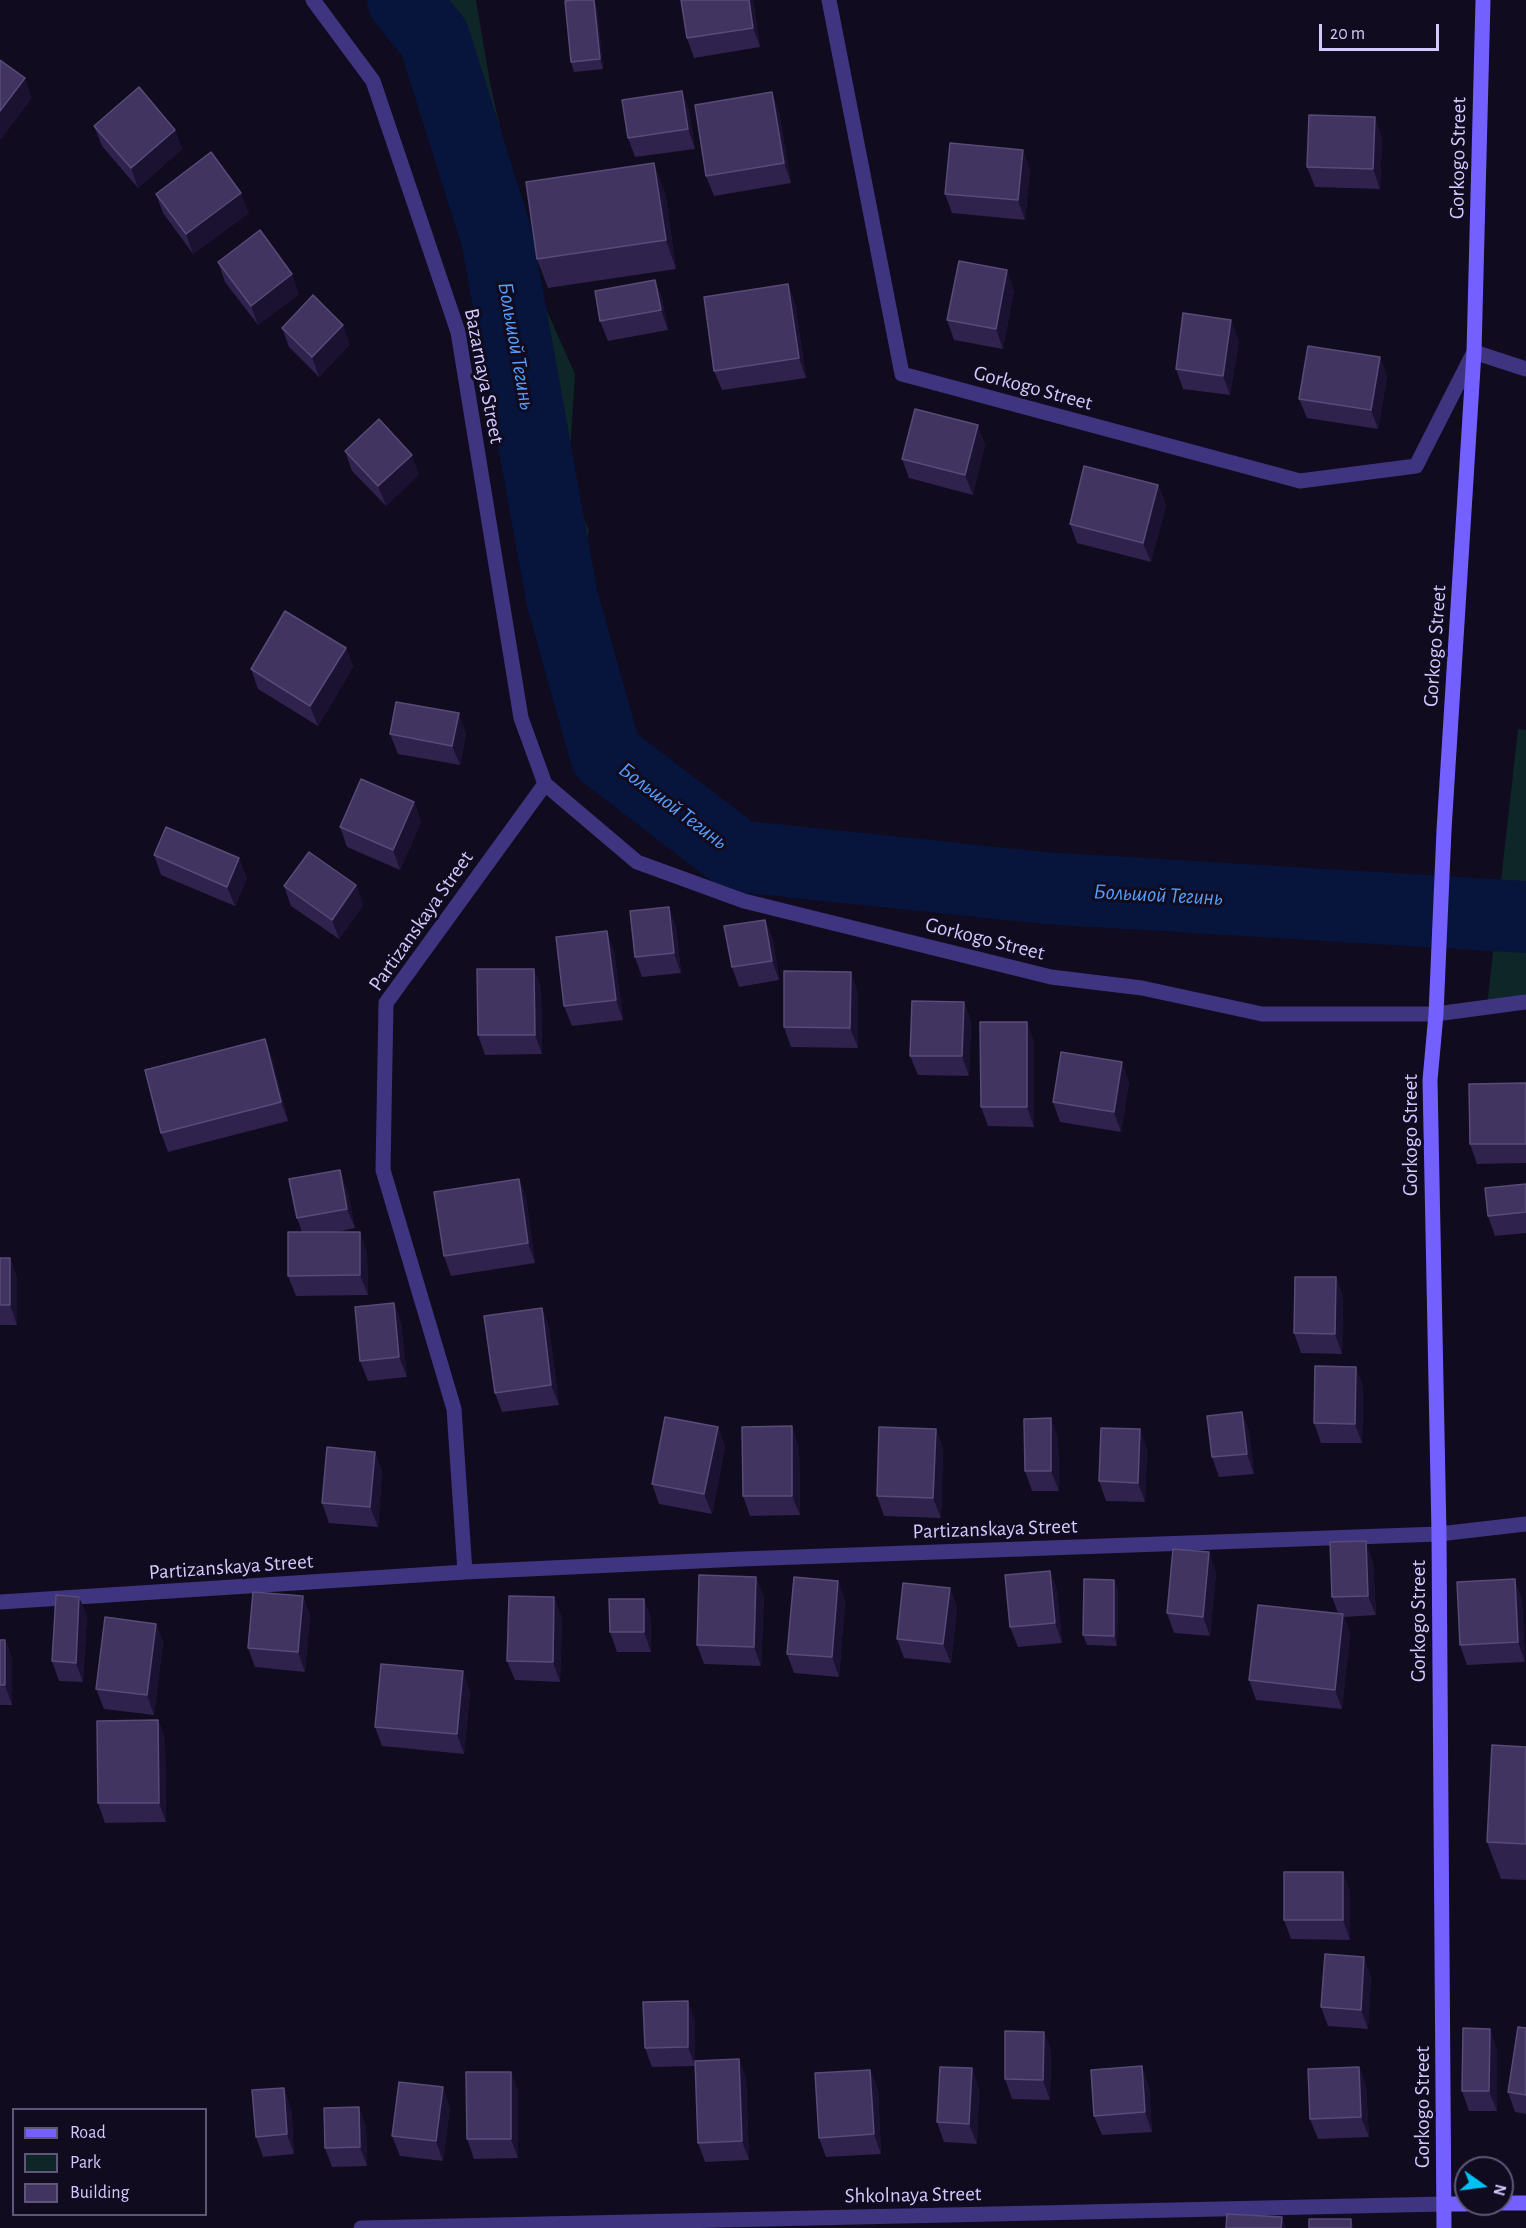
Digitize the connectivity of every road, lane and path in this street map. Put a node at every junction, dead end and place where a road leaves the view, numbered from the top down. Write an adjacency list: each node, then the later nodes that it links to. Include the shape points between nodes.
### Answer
1 (313, 0): 6 (street, Bazarnaya Street, via 373,81 459,332 521,718)
2 (829, 0): 4 (street, Gorkogo Street, via 902,374 1300,481 1416,466)
3 (1483, 0): 4 (street, Gorkogo Street)
4 (1474, 352): 5 (street); 8 (street, Gorkogo Street)
5 (1526, 369)
6 (545, 784): 8 (street, Gorkogo Street, via 637,862 744,901 1051,977 1142,988 1262,1014); 11 (street, Partizanskaya Street, via 386,1003 383,1170 454,1409)
7 (1526, 1002): 8 (street)
8 (1436, 1014): 10 (street, Gorkogo Street, via 1430,1080)
9 (1526, 1524): 10 (street, Partizanskaya Street)
10 (1439, 1534): 11 (street, Partizanskaya Street); 13 (street, Gorkogo Street)
11 (465, 1572): 12 (street, Partizanskaya Street)
12 (0, 1602)
13 (1444, 2204): 14 (street, Shkolnaya Street); 15 (street, Shkolnaya Street); 16 (street, Gorkogo Street)
14 (1454, 2204)
15 (361, 2228)
16 (1444, 2228)

